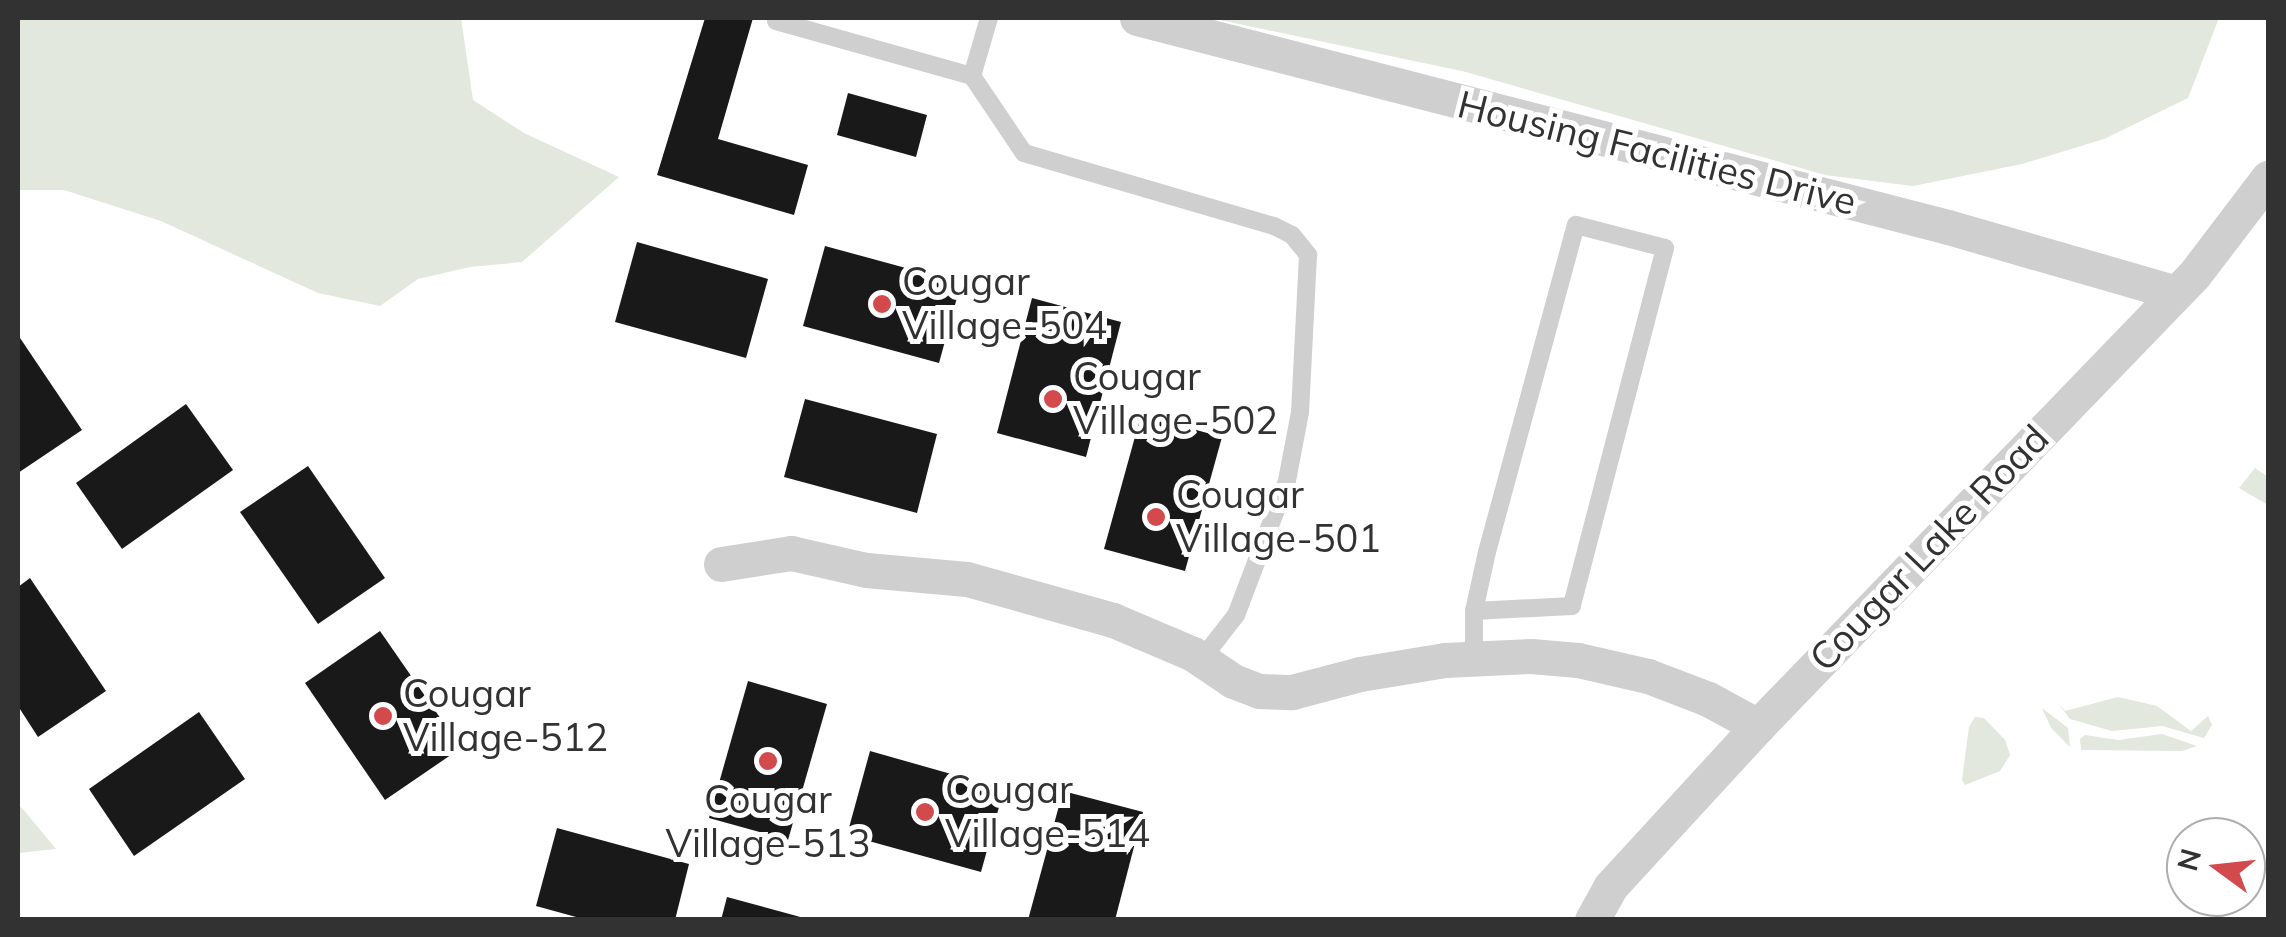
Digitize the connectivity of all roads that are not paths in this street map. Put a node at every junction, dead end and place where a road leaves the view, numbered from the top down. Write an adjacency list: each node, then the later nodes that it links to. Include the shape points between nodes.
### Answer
1 (989, 18): 5 (lane)
2 (1137, 18): 7 (street, Housing Facilities Drive, via 1948,227)
3 (776, 22): 4 (lane)
4 (812, 24): 5 (lane)
5 (972, 76): 11 (lane, via 1024,153 1274,226 1308,255 1300,412 1287,480 1236,615)
6 (2268, 178): 7 (street, Cougar Lake Road)
7 (2176, 293): 12 (street, Cougar Lake Road)
8 (721, 564): 11 (street, via 792,553 866,570 955,576 1113,620)
9 (1474, 611): 9 (lane, via 1576,225 1665,248 1572,606); 10 (lane)
10 (1474, 659): 11 (street, via 1360,674 1292,692 1259,691); 12 (street, via 1578,660 1648,676)
11 (1201, 660)
12 (1758, 726): 13 (street, Cougar Lake Road, via 1610,887)
13 (1592, 920)

